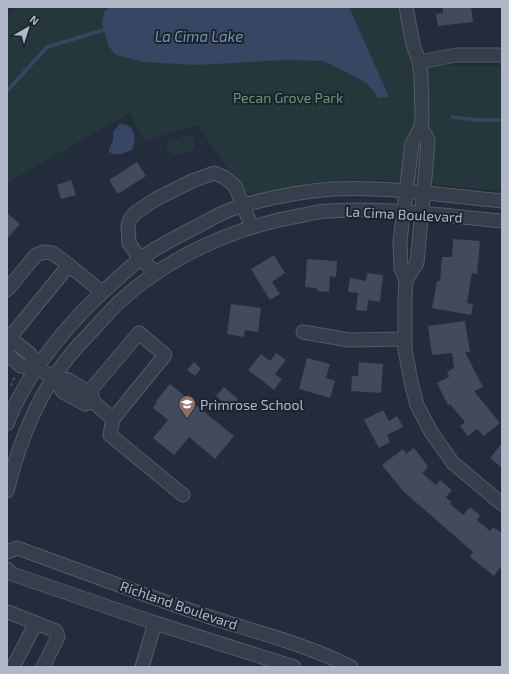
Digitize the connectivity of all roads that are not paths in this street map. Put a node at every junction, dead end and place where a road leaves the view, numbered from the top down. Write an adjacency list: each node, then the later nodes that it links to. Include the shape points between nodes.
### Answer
1 (406, 7): 3 (street)
2 (502, 55): 3 (street, via 456,55)
3 (419, 62): 4 (street)
4 (421, 127): 5 (street, via 412,144); 6 (street, via 428,140)
5 (406, 191): 6 (street, La Cima Boulevard); 8 (street, La Cima Boulevard, via 375,188 332,189); 9 (street)
6 (423, 193): 7 (street, La Cima Boulevard); 10 (street)
7 (502, 201)
8 (243, 205): 12 (street); 13 (street, La Cima Boulevard, via 206,221); 13 (street, via 235,186 224,177 214,173 192,181 151,203 130,219 129,243)
9 (403, 212): 10 (street, La Cima Boulevard); 12 (street, La Cima Boulevard, via 327,211 277,219); 16 (street, via 400,255 401,269)
10 (421, 214): 11 (street, La Cima Boulevard); 16 (street, via 416,263)
11 (502, 221)
12 (252, 227): 15 (street, La Cima Boulevard, via 222,237)
13 (140, 259): 15 (street); 18 (street, La Cima Boulevard)
14 (69, 265): 17 (street, via 52,253 36,255); 18 (street); 21 (street)
15 (157, 273): 25 (street, La Cima Boulevard, via 117,303 72,352)
16 (406, 280): 20 (street)
17 (7, 290)
18 (102, 292): 24 (street, La Cima Boulevard, via 62,334)
19 (303, 332): 20 (street, via 349,340)
20 (405, 339): 31 (street, via 410,382 417,405 431,432 453,462)
21 (7, 341)
22 (7, 344): 24 (street, via 16,343 30,354)
23 (7, 354): 24 (street, via 21,366)
24 (38, 368): 25 (street); 28 (street, La Cima Boulevard)
25 (54, 378): 26 (street, via 63,392 85,404); 29 (street, La Cima Boulevard, via 29,422)
26 (90, 397): 27 (street); 27 (street, via 139,333 165,355)
27 (113, 419): 30 (street, via 110,435)
28 (7, 424)
29 (7, 490)
30 (183, 495)
31 (502, 504)
32 (7, 552): 41 (street, Richland Boulevard, via 16,548 264,633)
33 (7, 569): 36 (street, Richland Boulevard, via 12,574)
34 (7, 613): 35 (street)
35 (36, 623): 37 (street); 38 (street, via 56,631 58,637)
36 (155, 623): 39 (street); 40 (street, Richland Boulevard)
37 (13, 667)
38 (43, 667)
39 (142, 667)
40 (294, 667)
41 (351, 667)

